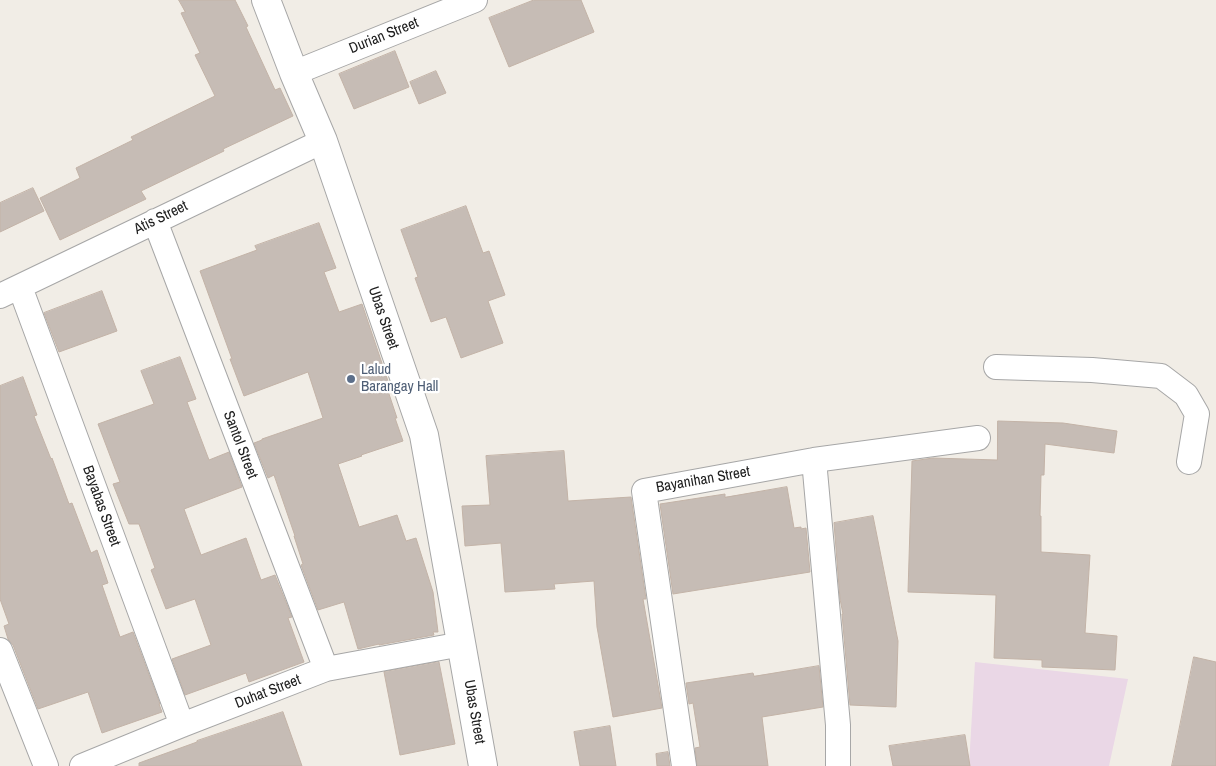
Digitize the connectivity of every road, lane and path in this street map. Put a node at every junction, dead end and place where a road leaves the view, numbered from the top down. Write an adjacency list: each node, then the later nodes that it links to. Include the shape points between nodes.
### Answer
1 (266, 0): 3 (street, Ubas Street)
2 (475, 0): 3 (street, Durian Street)
3 (294, 73): 4 (street, Ubas Street)
4 (323, 141): 5 (street, Atis Street); 11 (street, Ubas Street, via 424,435)
5 (154, 221): 6 (street, Atis Street); 13 (street, Santol Street)
6 (10, 292): 14 (street, Bayabas Street)
7 (996, 367): 10 (street, via 1161,376 1186,395 1198,414)
8 (978, 438): 9 (street, Bayanihan Street)
9 (814, 460): 18 (street, Bayanihan Street, via 644,491); 19 (street, via 838,725)
10 (1189, 462)
11 (462, 644): 13 (street, Duhat Street); 17 (street, Ubas Street)
12 (0, 650): 15 (street)
13 (326, 669): 14 (street, Duhat Street)
14 (182, 725): 16 (street, Duhat Street)
15 (46, 766)
16 (82, 766)
17 (483, 766)
18 (684, 766)
19 (838, 766)

